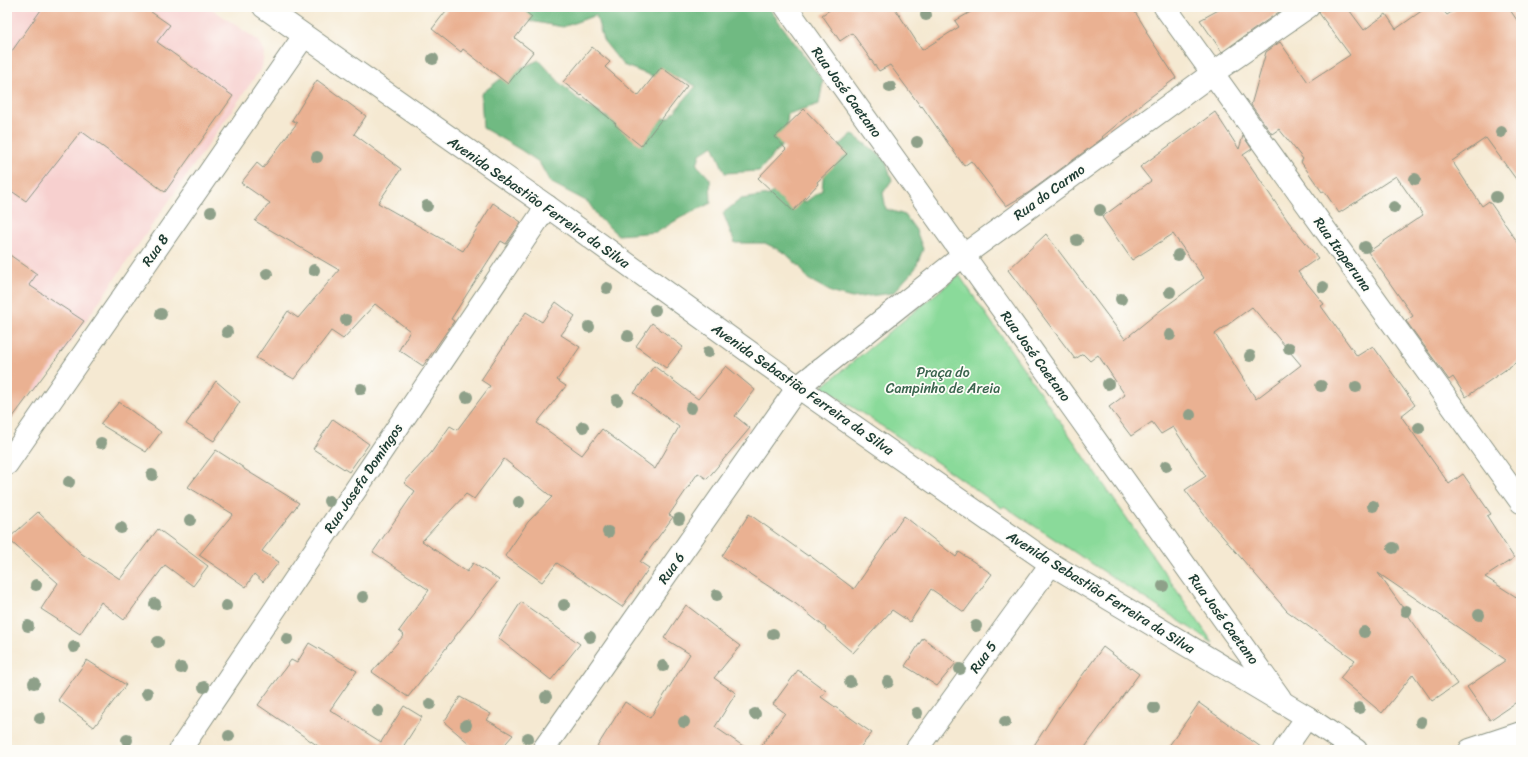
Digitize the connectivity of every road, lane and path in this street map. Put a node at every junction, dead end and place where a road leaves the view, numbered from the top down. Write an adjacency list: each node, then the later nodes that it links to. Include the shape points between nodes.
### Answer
1 (264, 7): 5 (street, Avenida Sebastião Ferreira da Silva)
2 (786, 7): 8 (street, Rua José Caetano)
3 (1165, 7): 6 (street, Rua Itaperuna)
4 (1308, 7): 6 (street, Rua do Carmo)
5 (304, 36): 7 (street, Avenida Sebastião Ferreira da Silva); 10 (street, Rua 8)
6 (1213, 73): 8 (street, Rua do Carmo); 11 (street, Rua Itaperuna)
7 (547, 206): 9 (street, Avenida Sebastião Ferreira da Silva); 16 (street, Rua Josefa Domingos)
8 (964, 255): 9 (street, Rua do Carmo); 13 (street, Rua José Caetano)
9 (798, 387): 12 (street, Avenida Sebastião Ferreira da Silva); 17 (street, Rua 6)
10 (7, 464)
11 (1521, 502)
12 (1050, 564): 13 (street, Avenida Sebastião Ferreira da Silva); 18 (street, Rua 5)
13 (1285, 705): 14 (street, Avenida Sebastião Ferreira da Silva)
14 (1307, 717): 19 (street); 20 (street, Avenida Sebastião Ferreira da Silva)
15 (1521, 733): 21 (street)
16 (180, 750)
17 (543, 750)
18 (916, 750)
19 (1284, 750)
20 (1356, 750)
21 (1470, 750)

